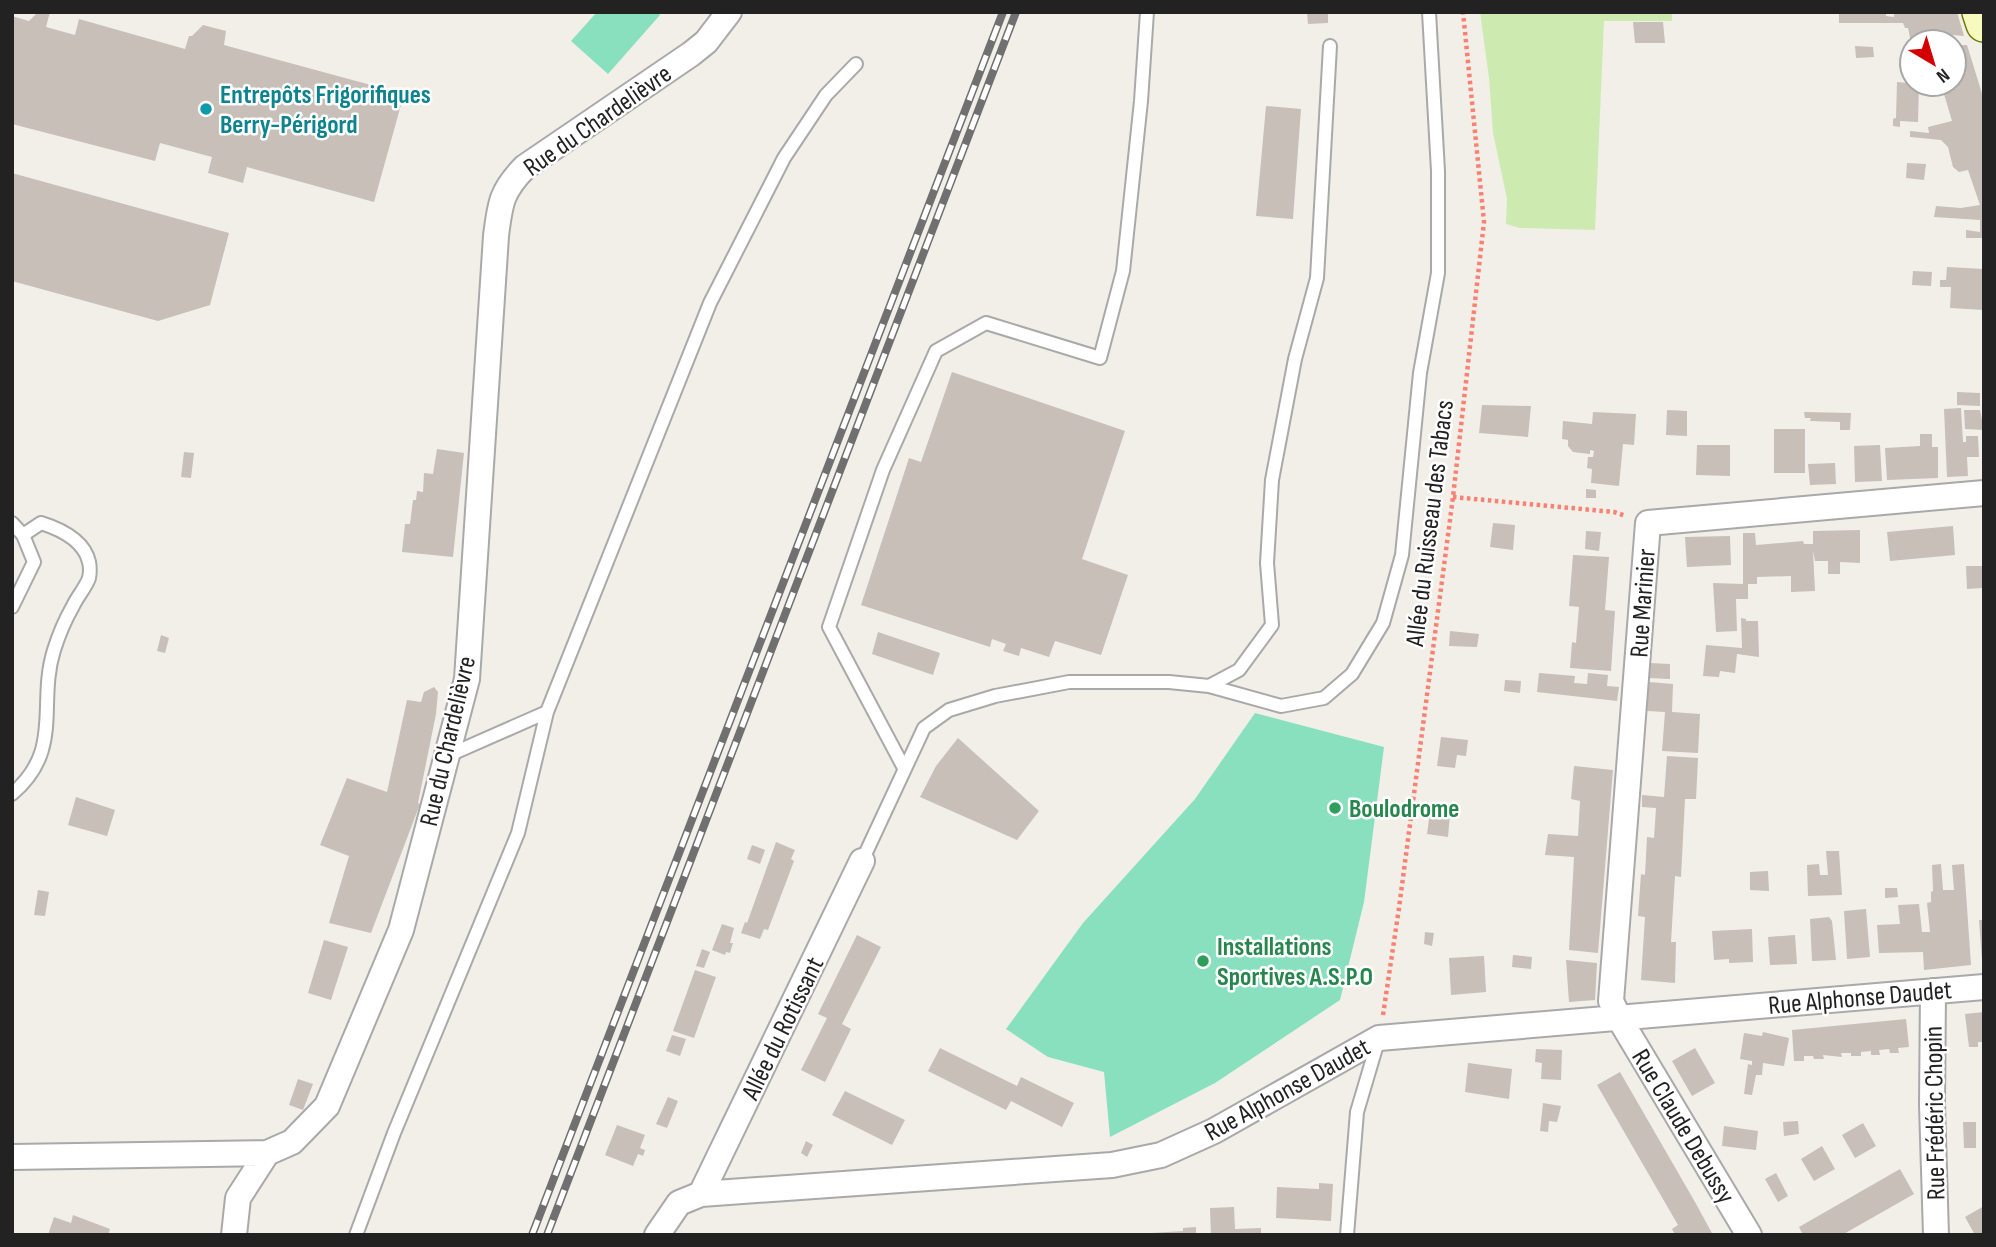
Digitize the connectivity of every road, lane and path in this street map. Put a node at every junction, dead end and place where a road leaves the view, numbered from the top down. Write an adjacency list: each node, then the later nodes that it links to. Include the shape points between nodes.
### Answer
1 (729, 12): 17 (street, Rue du Chardelièvre, via 691,54 525,167 501,199 467,679)
2 (1147, 12): 18 (lane, via 1123,271 1100,358 986,323 936,351 883,470 829,627)
3 (1429, 12): 15 (lane, via 1438,171 1438,273 1420,373 1402,555 1383,623 1352,674 1324,698 1281,706)
4 (1463, 12): 10 (path, Allée du Ruisseau des Tabacs, via 1484,222)
5 (1980, 12): 6 (main road)
6 (1984, 24)
7 (1330, 46): 15 (lane, via 1317,278 1295,359 1272,480 1267,563 1272,625 1239,670)
8 (856, 64): 16 (lane, via 827,95 784,158 710,303)
9 (1984, 494): 12 (street, Rue Marinier)
10 (1453, 497): 12 (path, via 1614,512); 24 (path, Allée du Ruisseau des Tabacs)
11 (12, 523): 13 (lane)
12 (1648, 523): 23 (street, Rue Marinier, via 1611,1001)
13 (23, 535): 14 (lane, via 34,562); 19 (lane, via 41,523 60,529 77,542 89,561 89,577 62,625 53,653 44,748 32,773)
14 (12, 607)
15 (1209, 687): 18 (lane, via 1169,682 1069,682 995,695 950,710 924,728)
16 (547, 712): 17 (lane); 29 (lane, via 518,833)
17 (447, 756): 25 (street, Rue du Chardelièvre, via 401,930 327,1106 292,1142)
18 (904, 768): 20 (lane)
19 (12, 794)
20 (862, 861): 27 (street, Allée du Rotissant)
21 (1984, 987): 22 (street, Rue Alphonse Daudet)
22 (1933, 991): 23 (street, Rue Alphonse Daudet); 33 (street, Rue Frédéric Chopin)
23 (1619, 1018): 24 (street, Rue Alphonse Daudet); 32 (street, Rue Claude Debussy)
24 (1379, 1038): 27 (street, Rue Alphonse Daudet, via 1214,1131 1161,1155 1112,1165); 31 (lane, via 1357,1112)
25 (267, 1153): 26 (street, Rue du Chardelièvre); 28 (street, via 238,1198)
26 (12, 1157)
27 (690, 1199): 30 (street, Allée du Rotissant)
28 (234, 1235)
29 (356, 1235)
30 (657, 1235)
31 (1347, 1235)
32 (1749, 1235)
33 (1936, 1235)

